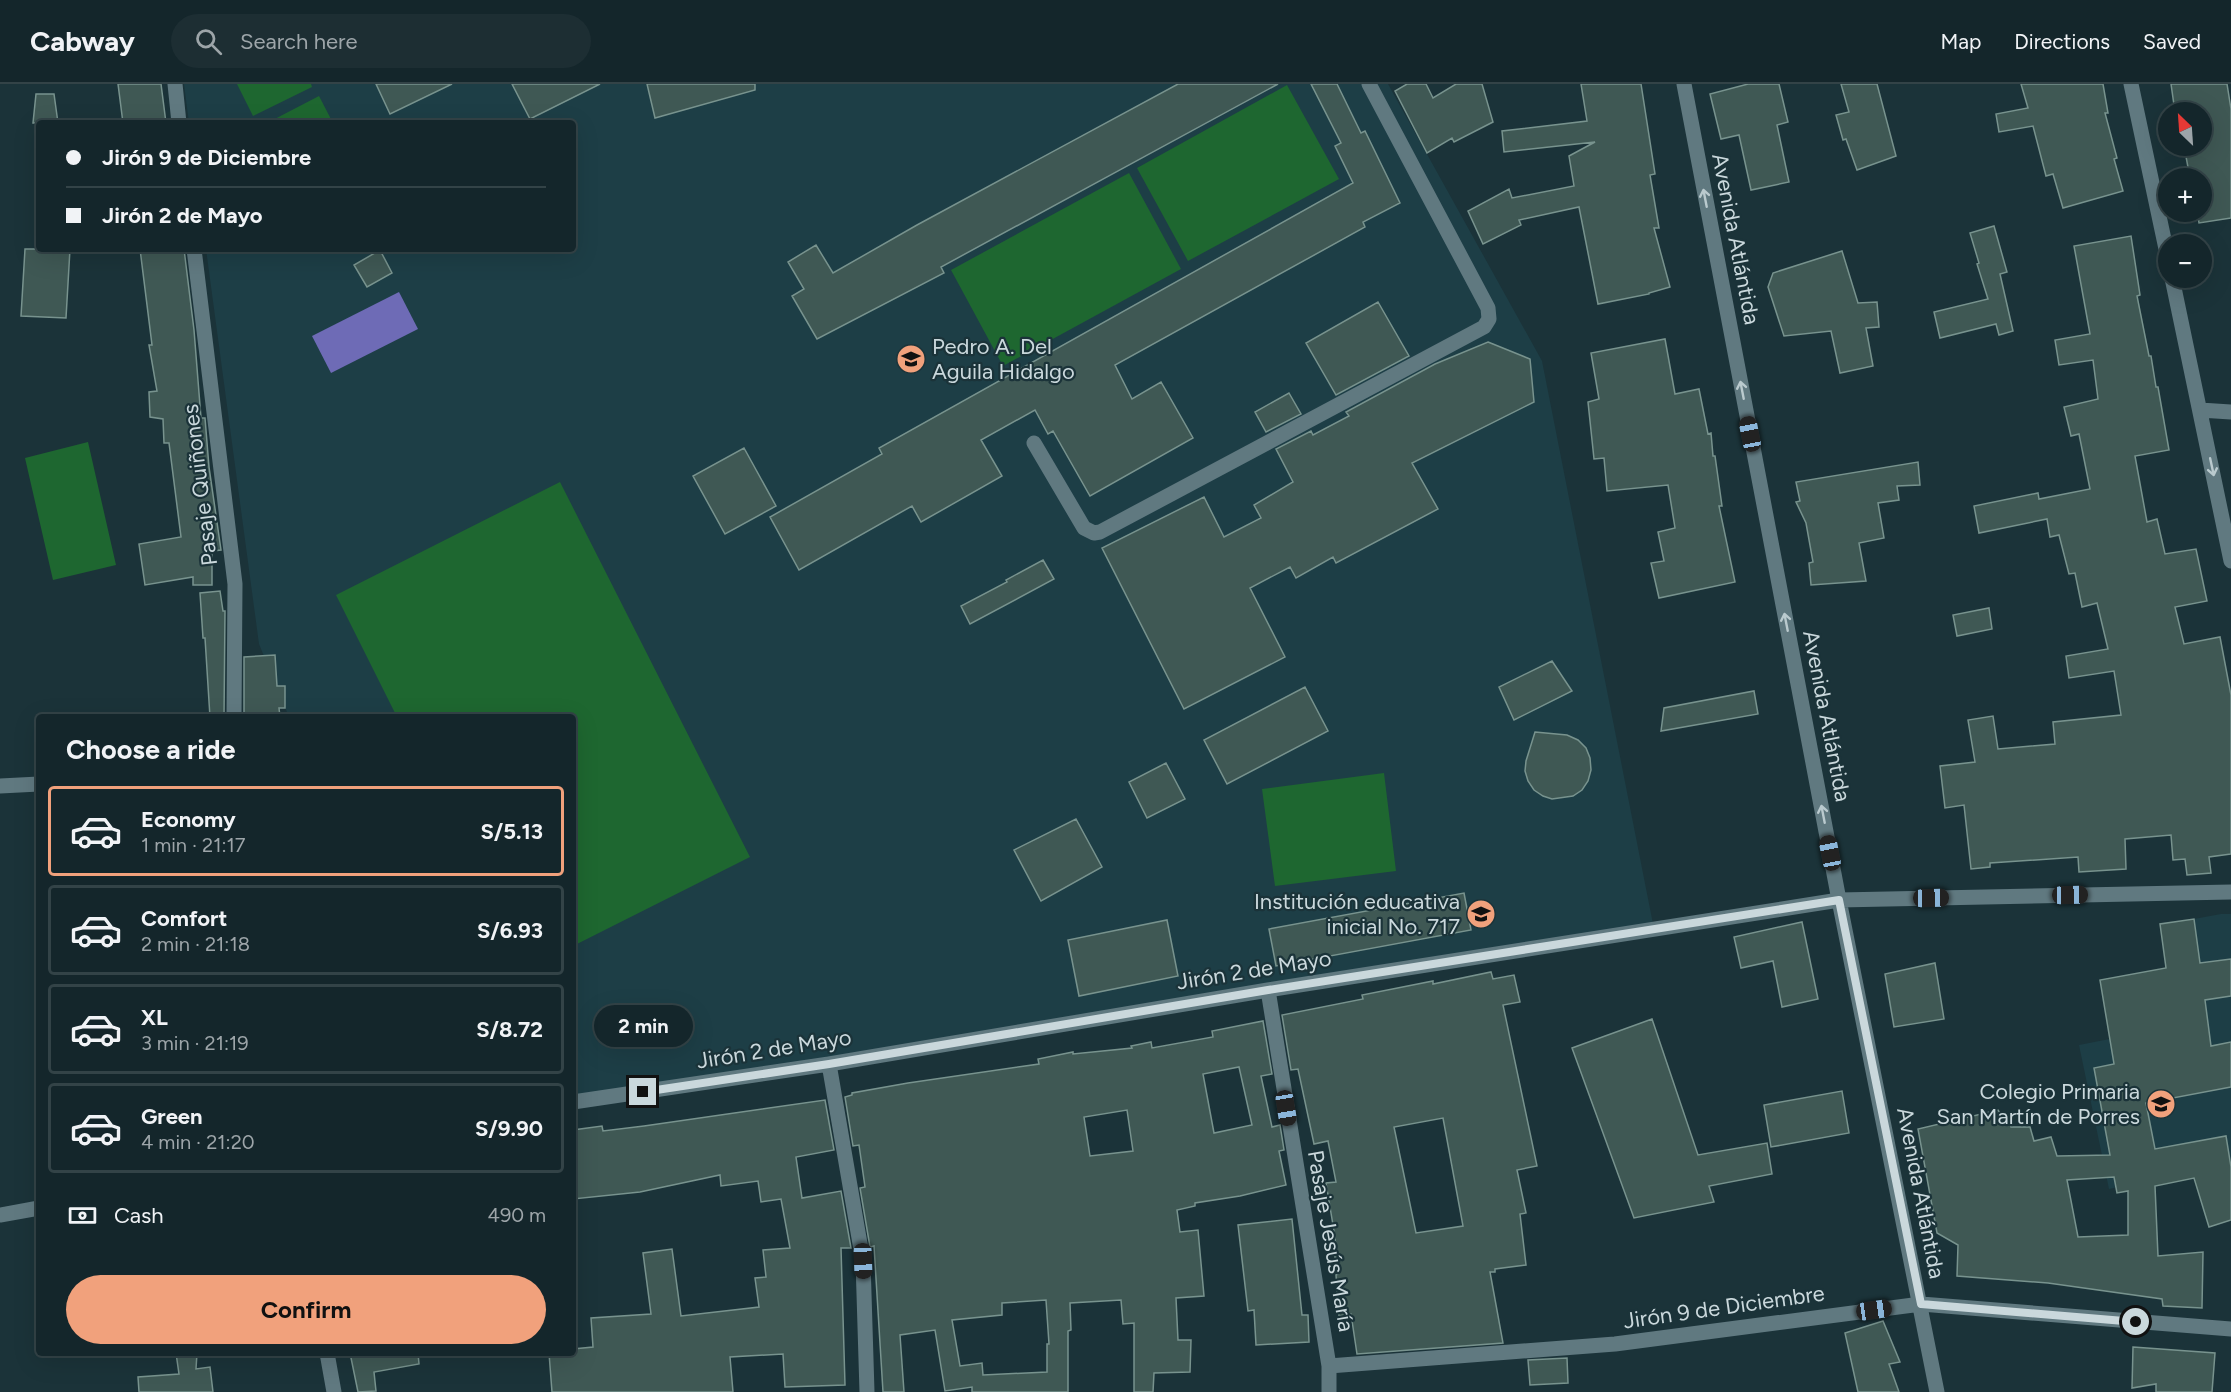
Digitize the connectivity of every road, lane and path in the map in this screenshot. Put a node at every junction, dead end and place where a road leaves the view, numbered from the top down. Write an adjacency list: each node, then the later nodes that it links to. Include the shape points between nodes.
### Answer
1 (175, 84): 5 (street)
2 (1369, 84): 11 (street, via 1488,308 1489,319 1484,327 1100,532 1084,528)
3 (1684, 84): 17 (street, Avenida Atlántida, one-way to 3)
4 (2131, 84): 6 (street)
5 (179, 120)
6 (2163, 234)
7 (194, 252): 13 (street, Pasaje Quiñones, via 235,584)
8 (2174, 288): 9 (street)
9 (2200, 410): 10 (street); 12 (street, one-way to 12)
10 (2231, 412)
11 (1034, 443)
12 (2231, 561)
13 (234, 714)
14 (36, 784): 15 (street)
15 (0, 786)
16 (2231, 892): 17 (street, Jirón 2 de Mayo)
17 (1839, 900): 18 (street, Jirón 2 de Mayo); 23 (street, Avenida Atlántida)
18 (1268, 990): 19 (street, Jirón 2 de Mayo); 26 (street, Pasaje Jesús María)
19 (829, 1064): 20 (street, Jirón 2 de Mayo); 28 (street, via 863,1261)
20 (576, 1102)
21 (36, 1209): 22 (street)
22 (0, 1215)
23 (1921, 1304): 24 (street, Jirón 9 de Diciembre); 26 (street, Jirón 9 de Diciembre, via 1615,1344); 30 (street, Avenida Atlántida)
24 (2231, 1329)
25 (328, 1356): 27 (street)
26 (1329, 1366): 29 (street, Pasaje Jesús María)
27 (334, 1392)
28 (867, 1392)
29 (1329, 1392)
30 (1937, 1392)

